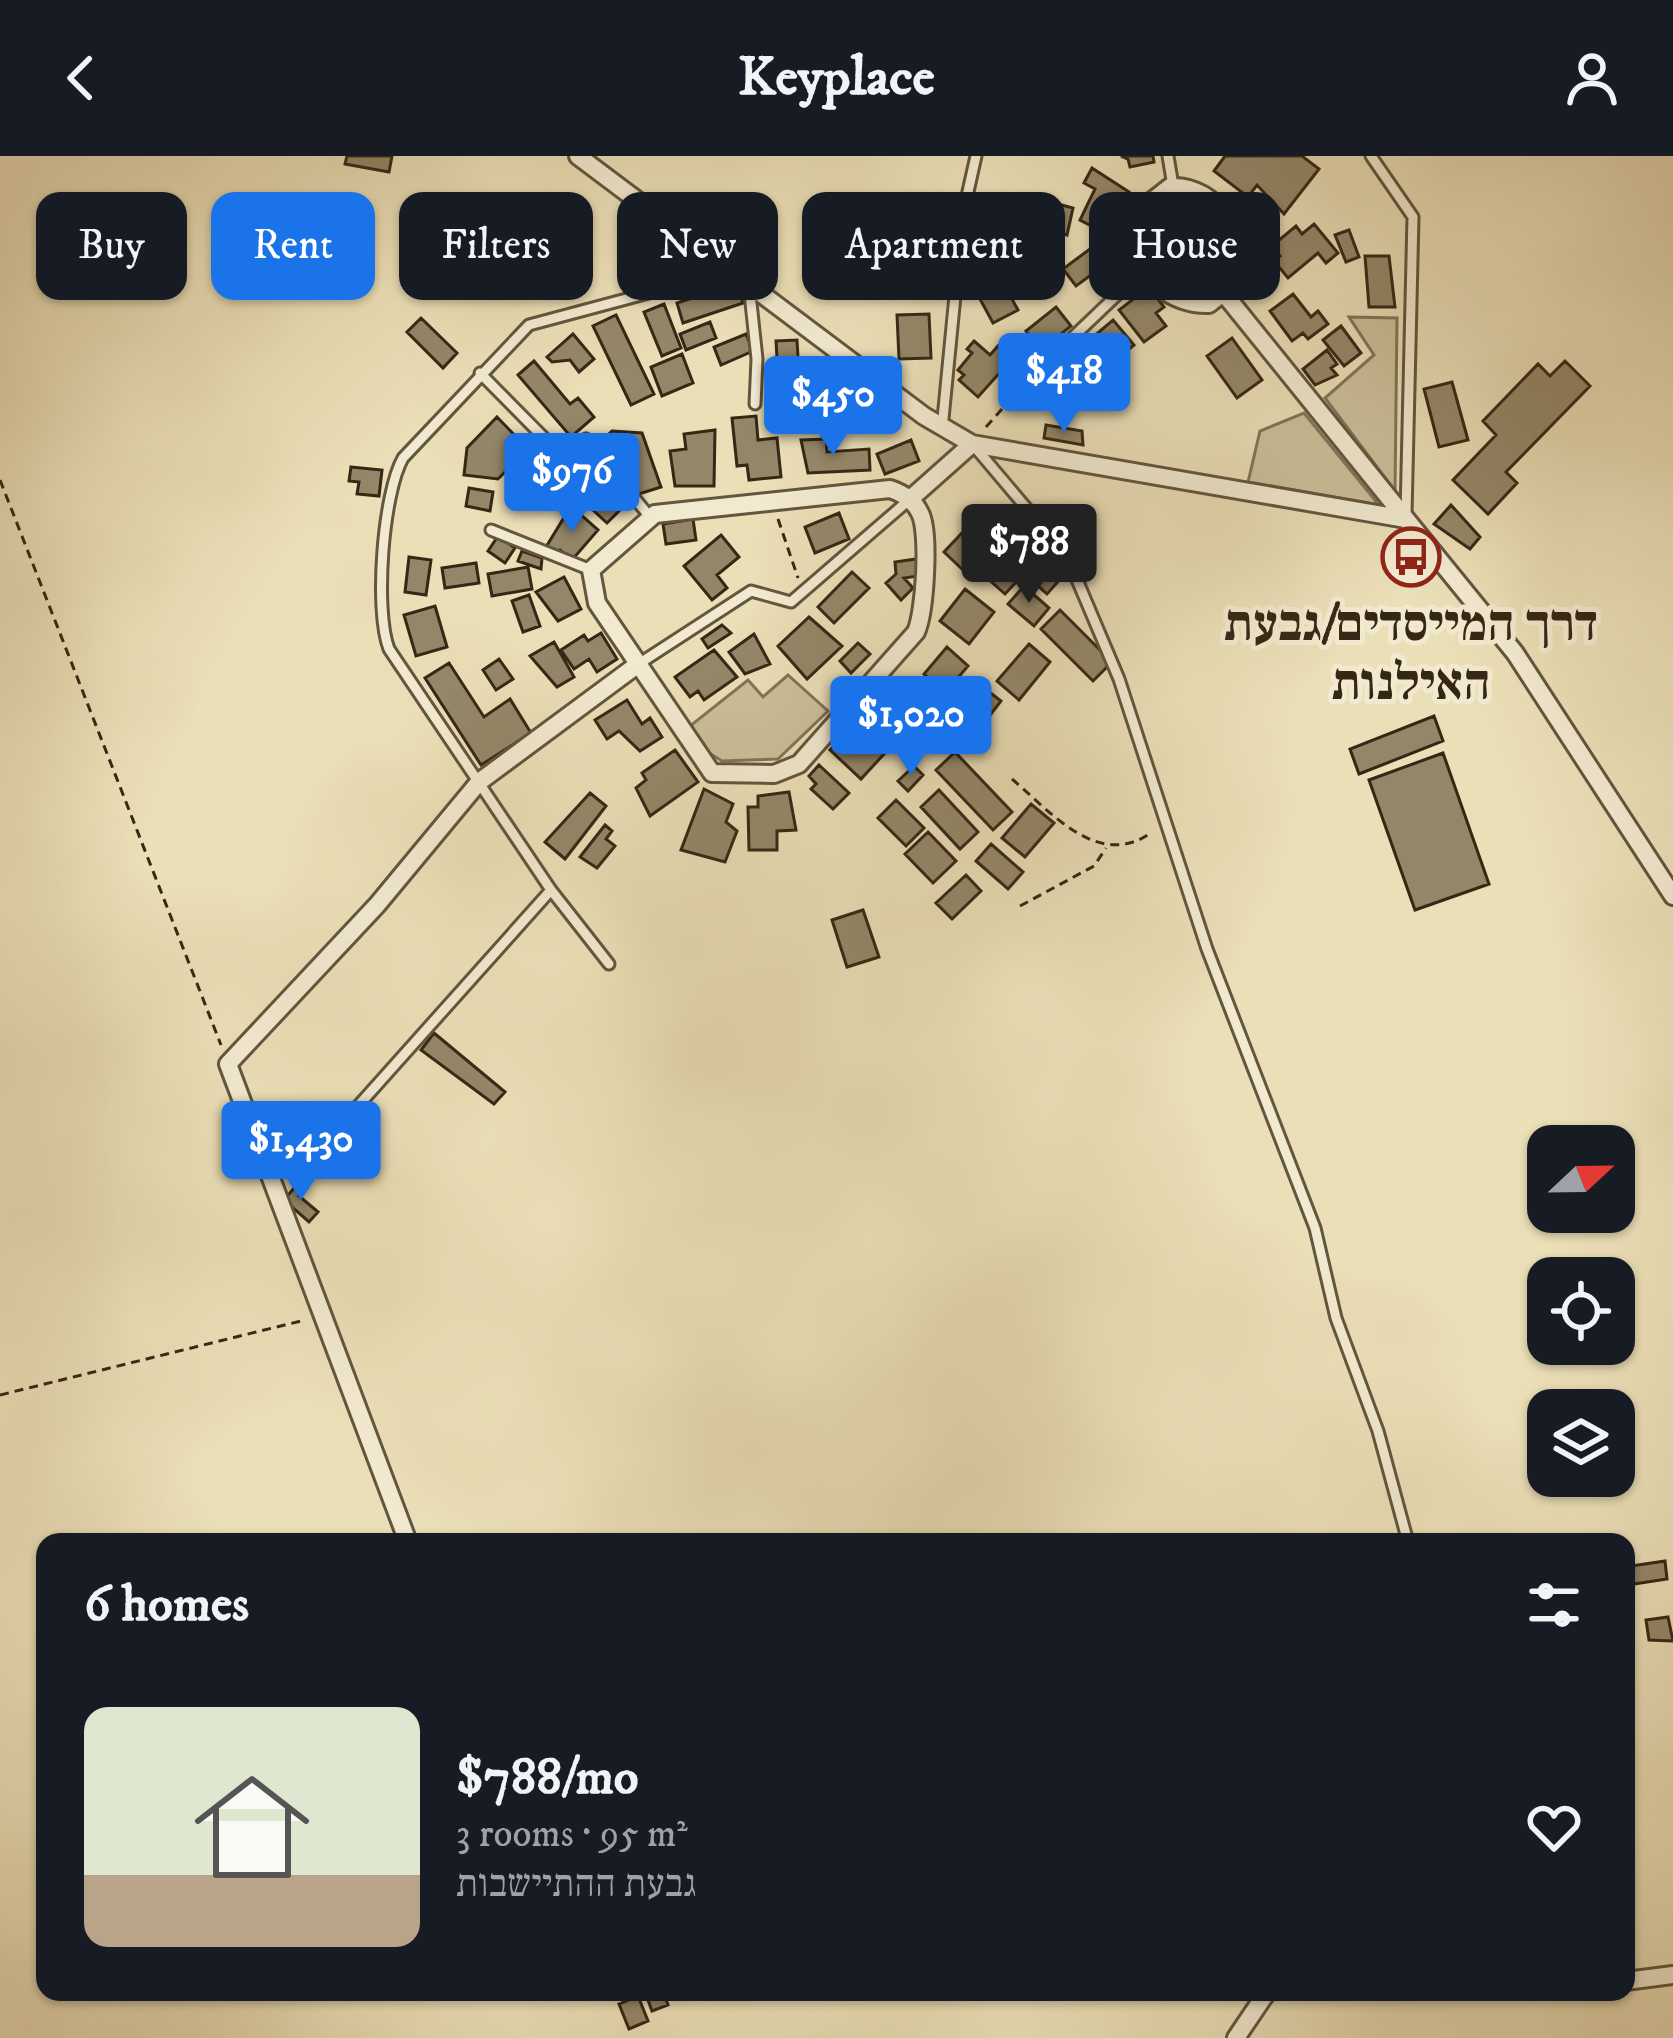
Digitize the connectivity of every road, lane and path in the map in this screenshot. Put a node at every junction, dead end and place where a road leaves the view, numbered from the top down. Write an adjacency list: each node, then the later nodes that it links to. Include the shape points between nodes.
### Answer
1 (578, 156): 6 (street)
2 (976, 156): 19 (lane)
3 (1168, 156): 5 (lane)
4 (1371, 156): 25 (lane, via 1413,217)
5 (1173, 186): 7 (street); 8 (street)
6 (626, 192)
7 (1156, 192)
8 (1196, 192)
9 (625, 300): 16 (lane, via 548,317 517,334)
10 (751, 300): 18 (lane)
11 (770, 300): 19 (street)
12 (1112, 300): 17 (lane)
13 (1181, 300): 14 (street)
14 (1218, 300)
15 (1229, 300): 25 (street)
16 (480, 373): 24 (lane, via 559,453 586,440); 31 (lane, via 393,478 381,619 388,649)
17 (1029, 379): 20 (path)
18 (755, 404)
19 (942, 429): 20 (street)
20 (972, 444): 22 (street); 25 (street); 32 (lane, via 1067,556)
21 (0, 480): 38 (path)
22 (910, 500): 23 (street, via 890,489); 28 (lane); 29 (street, via 922,518 921,621 800,764 774,774 712,773)
23 (772, 501): 24 (street); 28 (path)
24 (650, 517): 27 (street)
25 (1406, 519): 35 (street, via 1515,653)
26 (491, 530): 27 (lane)
27 (591, 570): 29 (street, via 597,603)
28 (803, 591): 29 (lane, via 791,602 752,591)
29 (637, 665): 31 (street)
30 (1012, 779): 33 (path, via 1085,840)
31 (479, 782): 34 (lane); 38 (street)
32 (1166, 818): 33 (path, via 1142,840); 43 (lane, via 1207,949 1315,1228)
33 (1106, 846): 36 (path, via 1094,866)
34 (550, 890): 37 (lane); 39 (lane)
35 (1673, 896)
36 (1020, 907)
37 (609, 964)
38 (228, 1064): 40 (street)
39 (333, 1134)
40 (324, 1315): 41 (path); 42 (street)
41 (0, 1394)
42 (405, 1533)
43 (1406, 1533)
44 (1673, 1976): 45 (street)
45 (1635, 1980)
46 (1261, 2001): 47 (street)
47 (1236, 2038)

